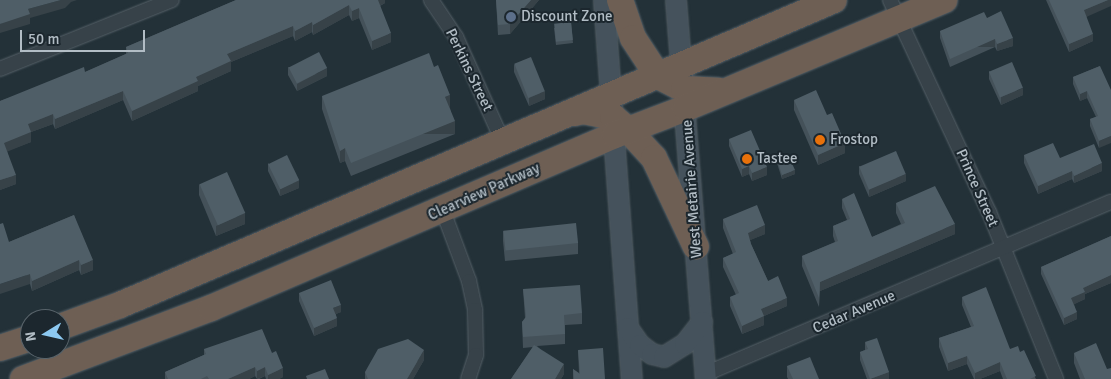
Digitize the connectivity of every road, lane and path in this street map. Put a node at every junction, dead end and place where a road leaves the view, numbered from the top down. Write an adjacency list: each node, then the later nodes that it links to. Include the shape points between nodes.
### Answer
1 (170, 0): 9 (street)
2 (431, 0): 12 (street, Perkins Street, via 456,37)
3 (604, 0): 11 (main road)
4 (620, 0): 10 (highway, via 632,38)
5 (676, 0): 10 (main road, West Metairie Avenue)
6 (834, 0): 10 (highway, Clearview Parkway)
7 (944, 0): 8 (highway, Clearview Parkway)
8 (894, 10): 10 (highway, Clearview Parkway, via 731,90); 18 (street, Prince Street, via 989,212)
9 (0, 69)
10 (677, 85): 11 (highway, Clearview Parkway); 11 (highway, Clearview Parkway); 17 (main road, West Metairie Avenue)
11 (617, 119): 12 (highway, Clearview Parkway, via 569,114); 15 (highway, Clearview Parkway); 17 (highway, via 654,158); 21 (main road)
12 (503, 142): 13 (highway, Clearview Parkway)
13 (442, 166): 16 (highway, via 438,188 379,213); 20 (highway, Clearview Parkway, via 120,305)
14 (1111, 202): 18 (street, Cedar Avenue)
15 (443, 210): 16 (highway, Clearview Parkway); 26 (street, via 469,281 475,310 476,355)
16 (374, 238): 25 (highway, Clearview Parkway, via 211,308)
17 (696, 247): 19 (main road, West Metairie Avenue)
18 (1003, 249): 24 (street, Cedar Avenue); 28 (street, Prince Street)
19 (702, 322): 21 (main road, via 685,344 664,357 652,354 640,345); 24 (main road, West Metairie Avenue)
20 (70, 323)
21 (628, 328): 27 (main road)
22 (20, 341): 23 (highway)
23 (0, 348)
24 (706, 376)
25 (23, 379)
26 (468, 379)
27 (632, 379)
28 (1056, 379)

